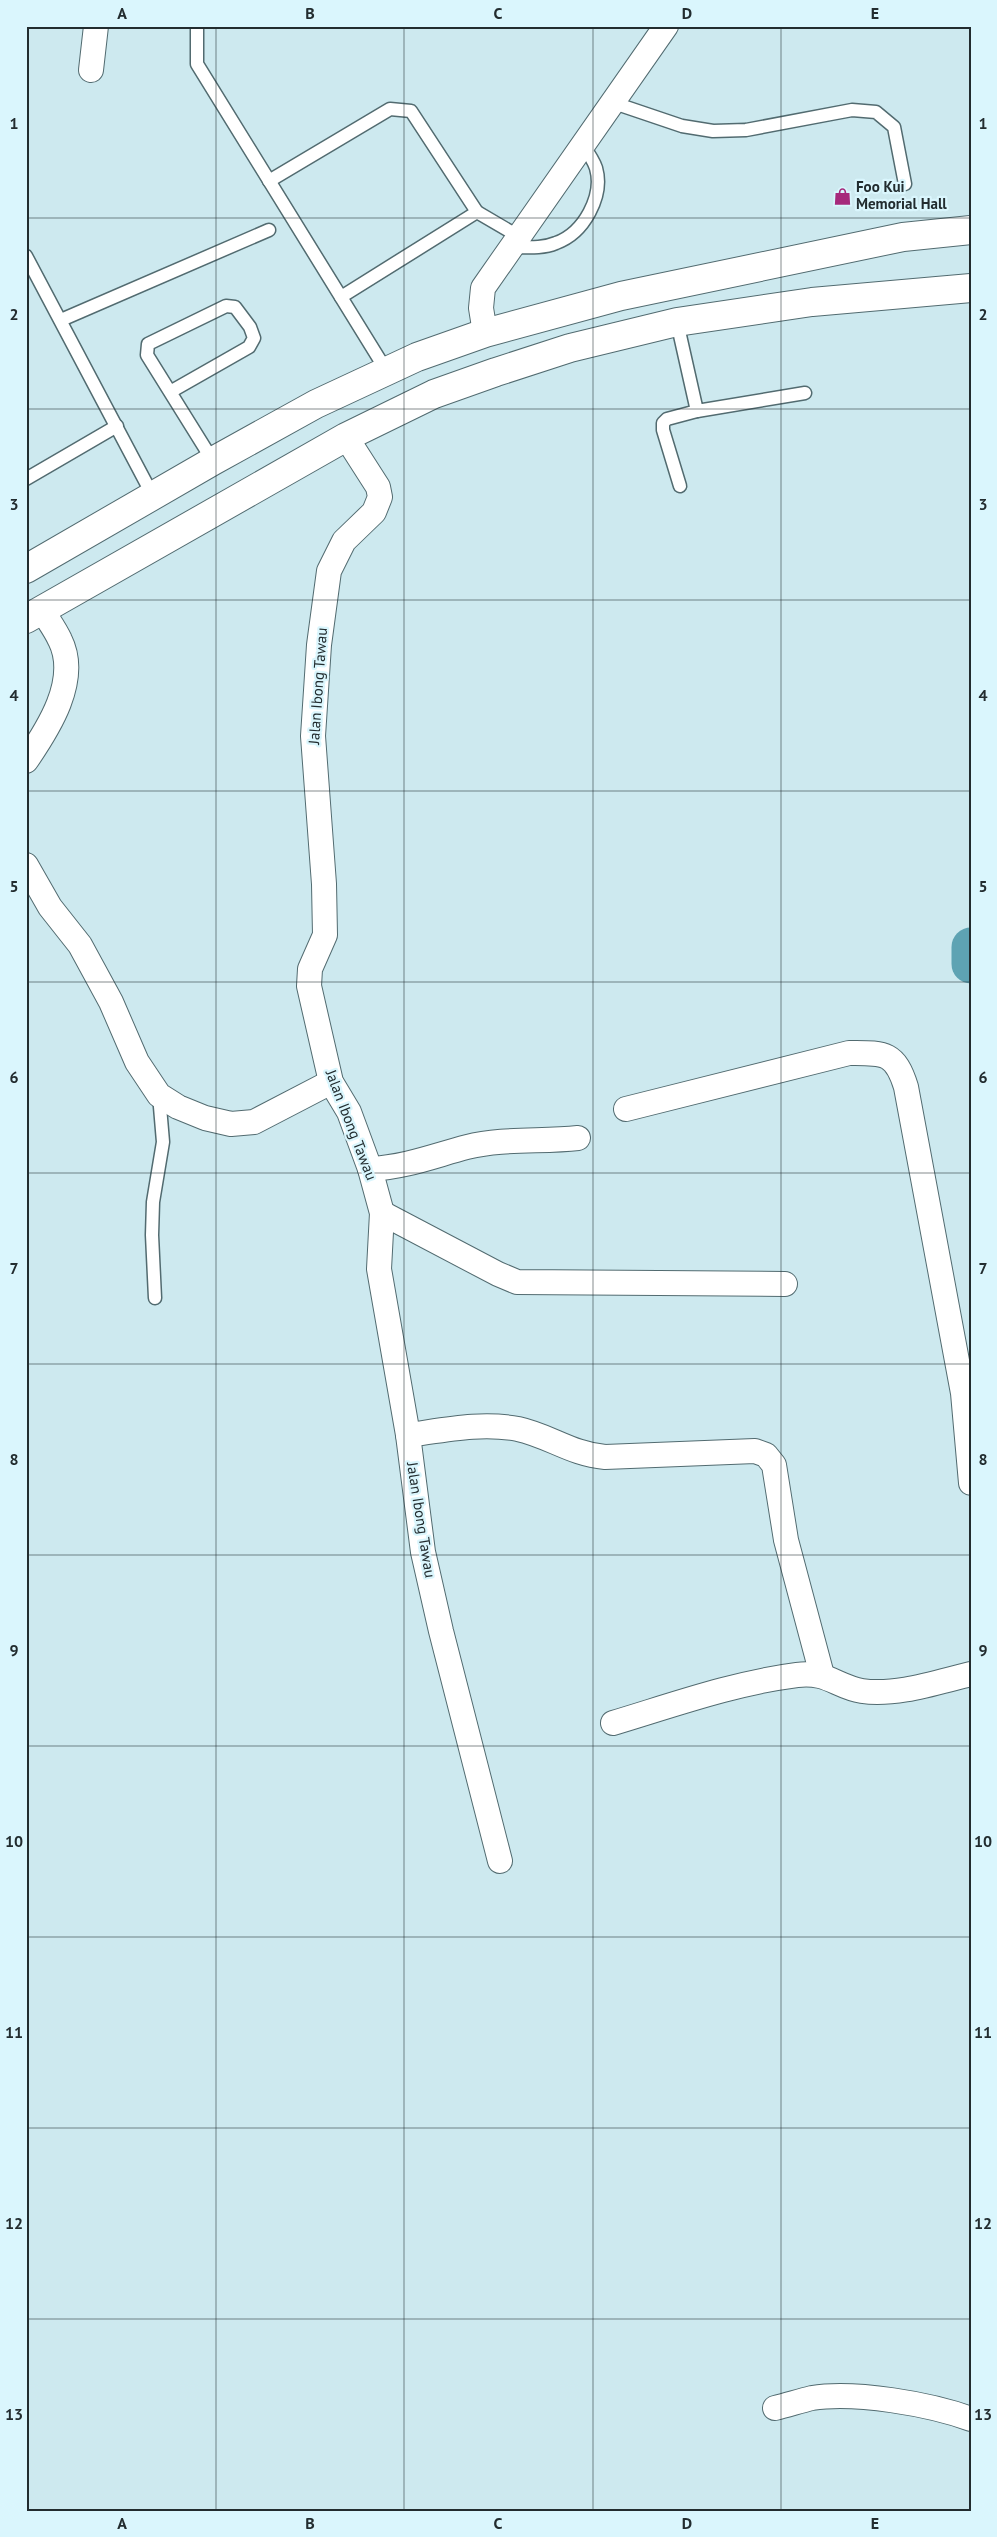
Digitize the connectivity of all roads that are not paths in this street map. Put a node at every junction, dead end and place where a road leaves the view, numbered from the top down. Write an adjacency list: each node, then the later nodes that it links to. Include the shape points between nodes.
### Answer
1 (96, 26): 4 (street)
2 (197, 26): 7 (lane, via 197,64)
3 (666, 26): 5 (street)
4 (91, 70)
5 (611, 102): 6 (street); 8 (lane, via 682,126 714,131 746,130 852,110 876,112 894,128)
6 (582, 144): 12 (street); 12 (lane, via 595,166 597,192 577,231 557,243 541,247)
7 (269, 181): 9 (lane, via 390,109 400,108 411,111); 16 (lane)
8 (905, 184)
9 (477, 212): 12 (lane); 16 (lane)
10 (269, 230): 17 (lane)
11 (971, 230): 19 (highway, via 903,236 734,271 621,296)
12 (514, 241): 19 (street, via 483,288 481,308)
13 (26, 256): 14 (lane)
14 (32, 276): 17 (lane)
15 (971, 288): 18 (highway, via 812,302)
16 (341, 297): 20 (lane)
17 (61, 320): 24 (lane)
18 (678, 322): 23 (lane); 25 (highway, via 570,348 496,372 434,394)
19 (485, 334): 20 (highway)
20 (386, 370): 26 (highway)
21 (170, 392): 21 (lane, via 147,355 148,344 226,306 235,307 254,338 249,347); 26 (lane)
22 (805, 393): 23 (lane)
23 (697, 411): 28 (lane, via 663,423)
24 (117, 426): 27 (lane); 29 (lane)
25 (346, 437): 31 (highway); 34 (street, Jalan Ibong Tawau, via 378,487 380,497 374,512 344,541 329,571 319,645 313,736 326,935 310,969 309,986)
26 (213, 461): 29 (highway)
27 (26, 479)
28 (680, 486)
29 (153, 496): 30 (highway)
30 (26, 569)
31 (34, 614): 32 (street, via 61,641 66,666 64,688 49,728)
32 (26, 761)
33 (26, 865): 35 (street, via 50,907 80,946 111,1002 138,1062)
34 (331, 1082): 35 (street, via 254,1122 231,1124 196,1115); 38 (street, Jalan Ibong Tawau, via 348,1112)
35 (159, 1094): 41 (lane, via 163,1142 153,1202)
36 (626, 1109): 43 (street, via 849,1053 890,1057 900,1068 906,1087 963,1393)
37 (578, 1138): 38 (street, via 498,1142 467,1147 404,1166)
38 (370, 1168): 39 (street, Jalan Ibong Tawau)
39 (382, 1213): 40 (street, via 517,1282); 42 (street, Jalan Ibong Tawau, via 379,1269)
40 (785, 1284)
41 (155, 1298)
42 (408, 1435): 45 (street, via 486,1424 520,1430 585,1455 755,1451 766,1455 774,1465 786,1540); 47 (street, Jalan Ibong Tawau, via 425,1561)
43 (971, 1482)
44 (971, 1674): 45 (street, via 894,1691 862,1691)
45 (822, 1675): 46 (street, via 798,1675 731,1688)
46 (613, 1723)
47 (500, 1862)
48 (775, 2408): 49 (street, via 812,2398 841,2396 898,2401)
49 (971, 2419)

